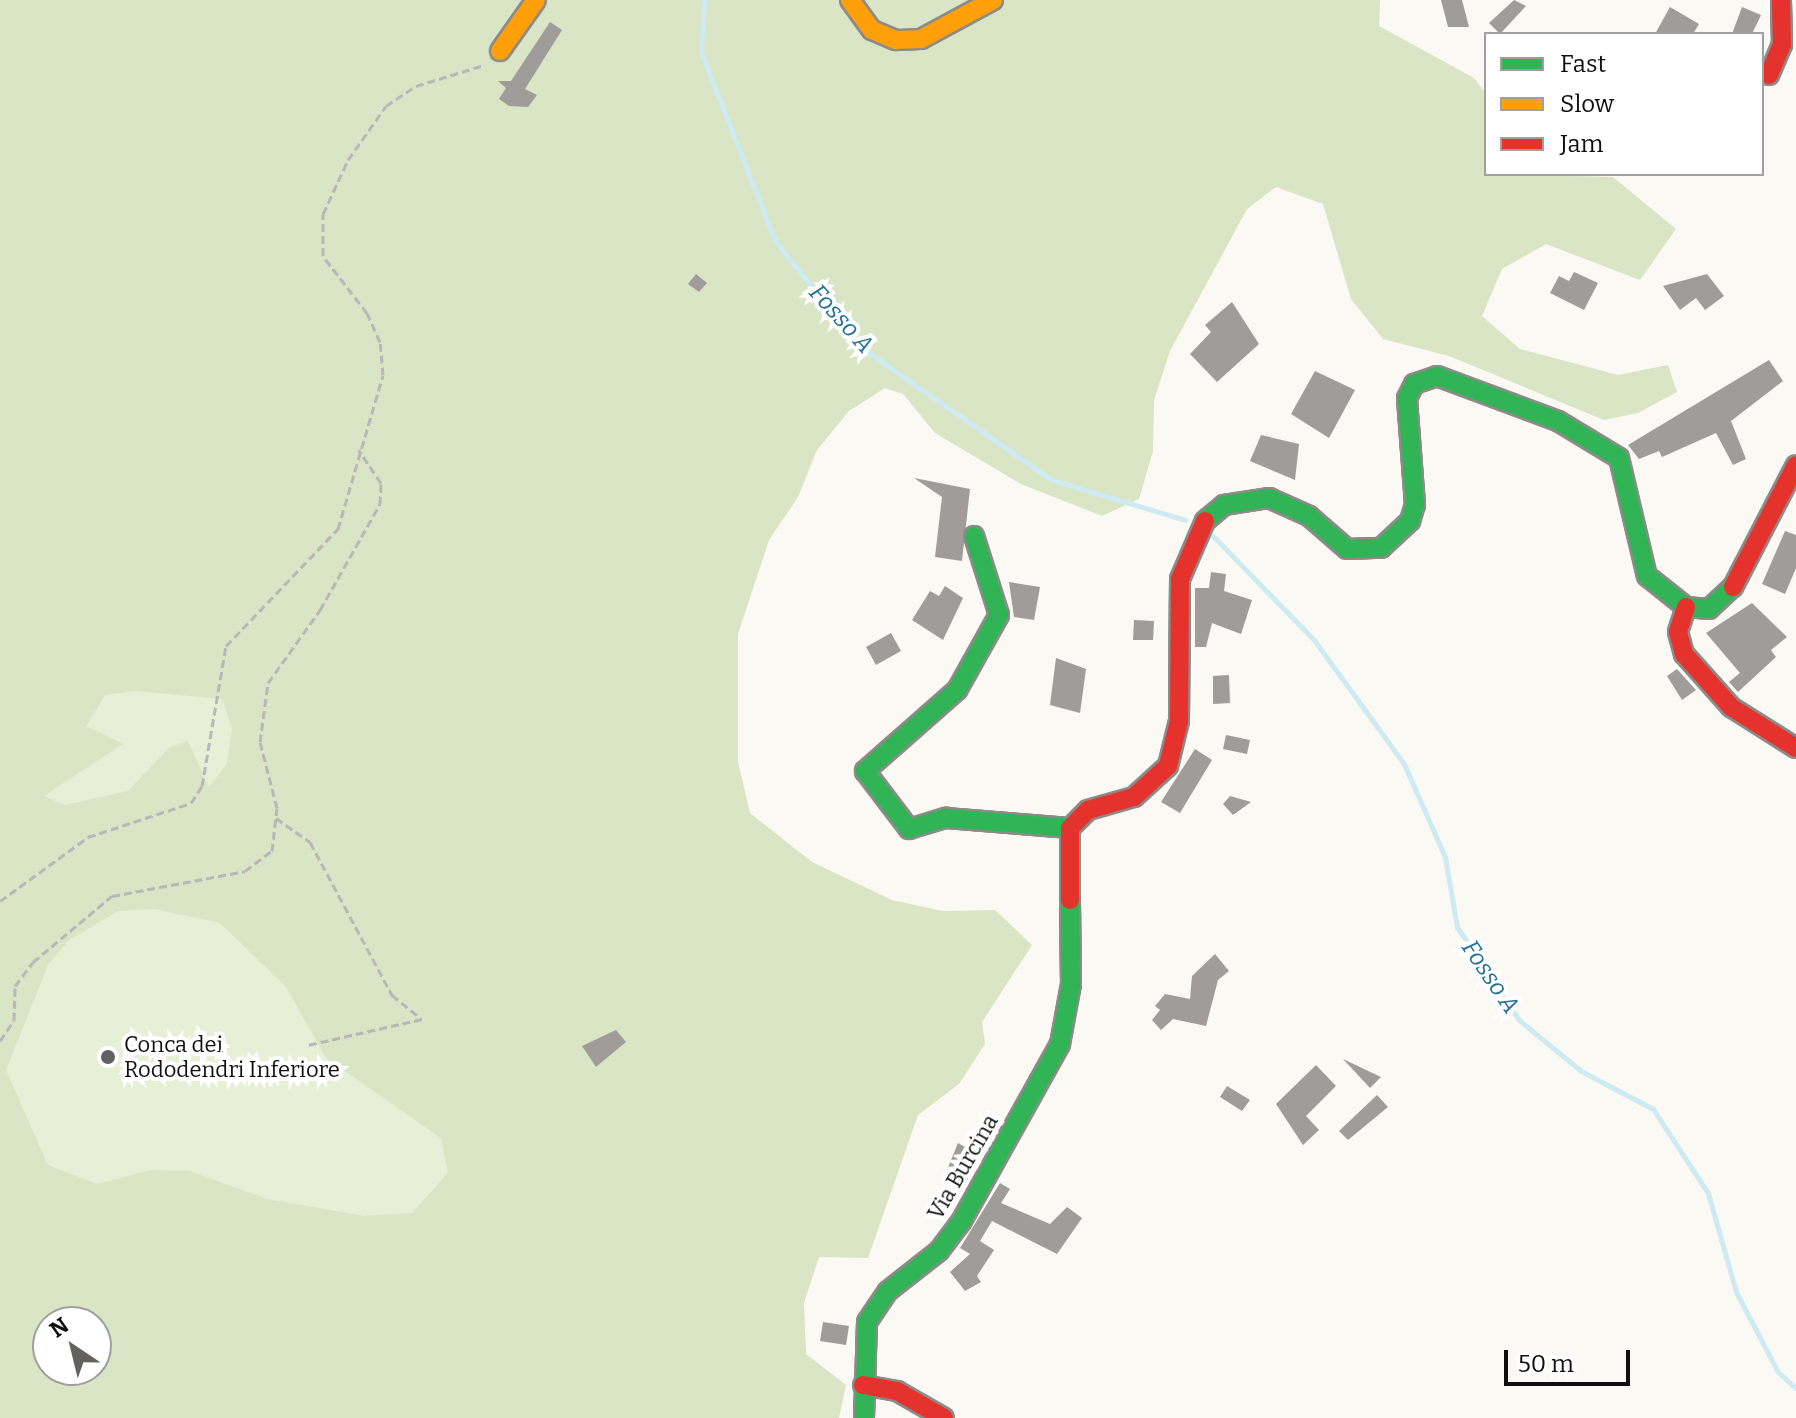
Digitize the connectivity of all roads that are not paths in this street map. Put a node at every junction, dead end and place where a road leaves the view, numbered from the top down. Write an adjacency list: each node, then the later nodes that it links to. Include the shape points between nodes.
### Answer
1 (536, 0): 5 (street)
2 (850, 0): 3 (street, via 872,30 896,40 921,39)
3 (993, 0)
4 (1781, 0): 6 (street, via 1782,45)
5 (500, 51)
6 (1769, 75)
7 (1796, 465): 9 (street, via 1739,581 1709,609)
8 (974, 536): 11 (street, via 999,615 957,690 865,771 909,829 946,818)
9 (1686, 607): 10 (street, via 1678,632 1684,654 1731,707); 11 (street, via 1647,576 1619,458 1558,421 1458,381 1425,378 1414,384 1406,413 1415,505 1410,521 1381,548 1347,549 1309,516 1269,498 1224,505 1207,517 1180,579 1179,721 1168,766 1134,797 1088,810)
10 (1796, 748)
11 (1070, 828): 12 (street, Via Burcina, via 1067,1012 1060,1044 961,1222 875,1307 864,1338)
12 (863, 1385): 13 (street, Via Burcina); 14 (street, via 897,1391)
13 (864, 1418)
14 (944, 1418)

